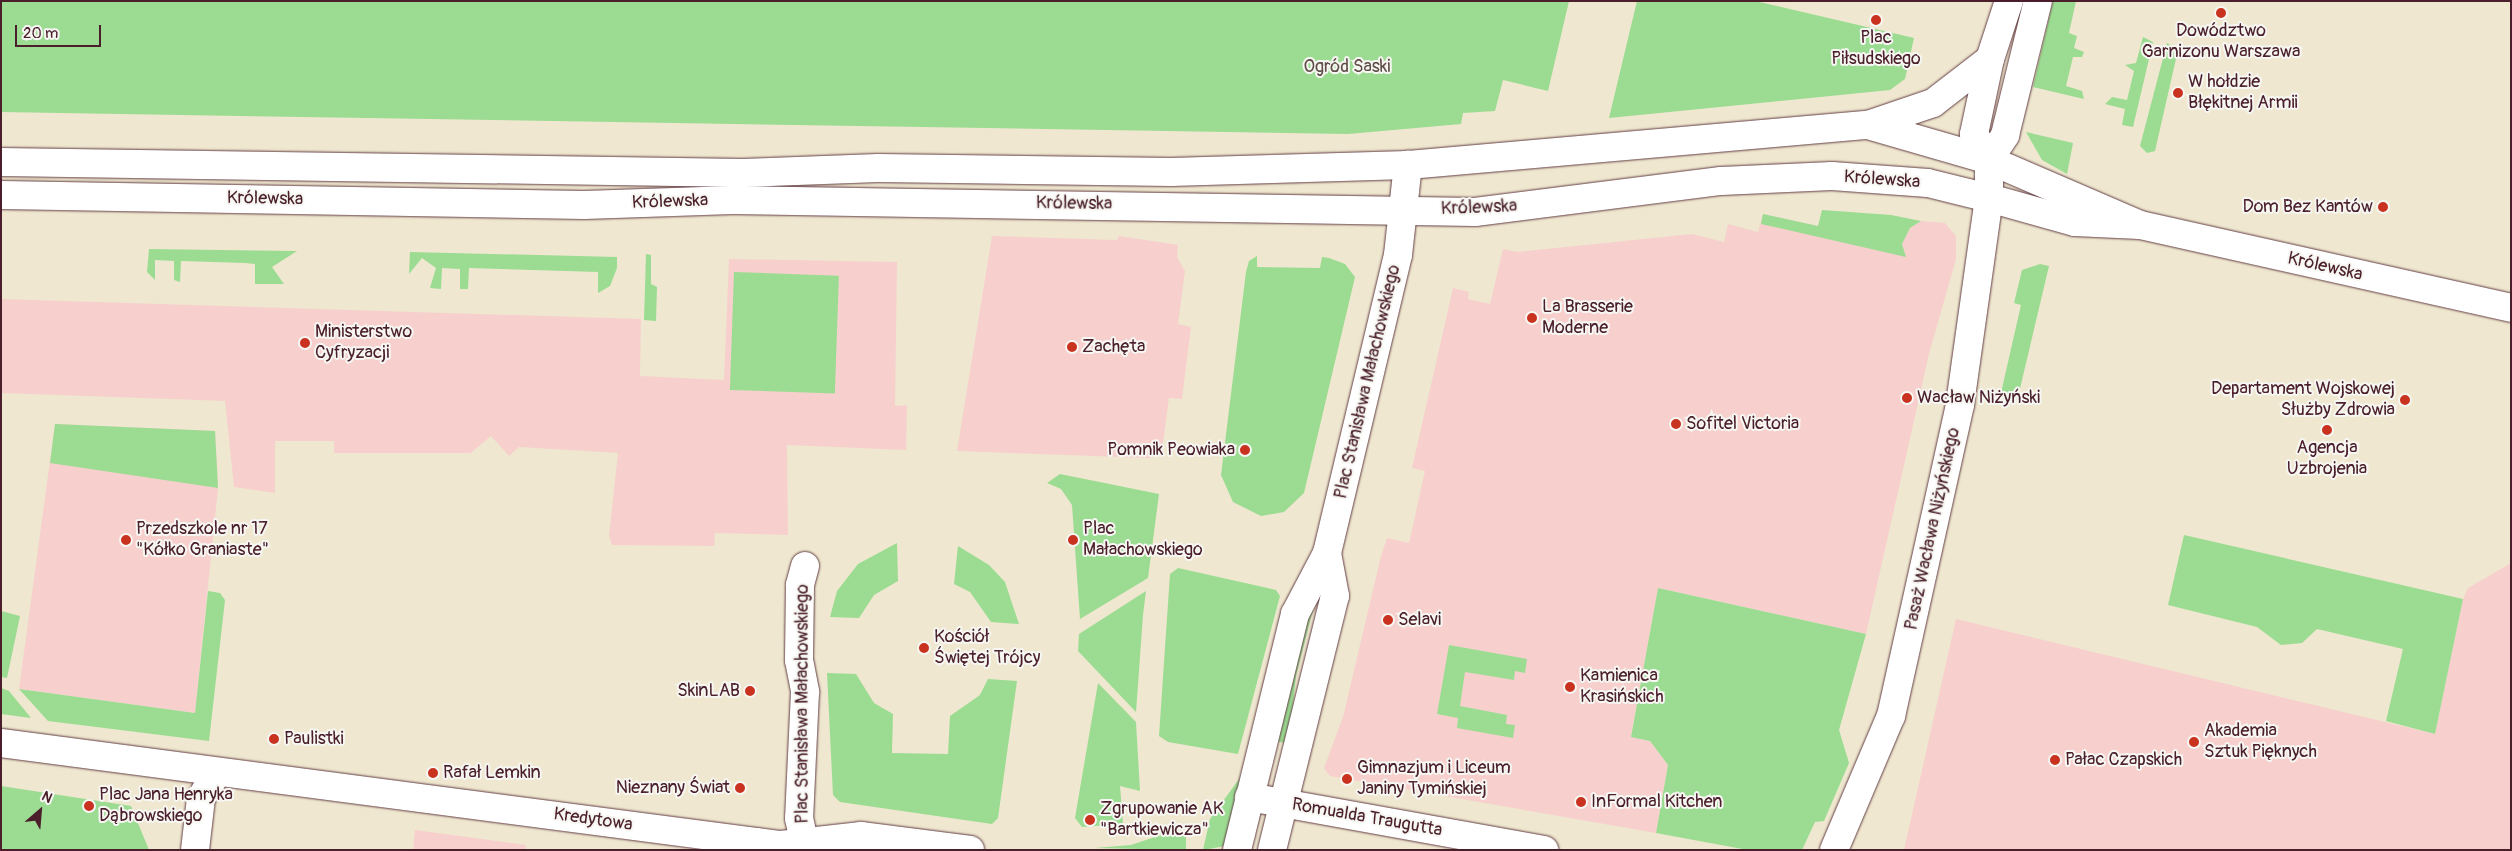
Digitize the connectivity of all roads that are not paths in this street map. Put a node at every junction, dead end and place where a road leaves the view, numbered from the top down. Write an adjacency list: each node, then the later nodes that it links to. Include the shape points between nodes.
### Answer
1 (2009, 1): 3 (street)
2 (2038, 1): 5 (street, via 2005,135)
3 (1990, 59): 4 (street, via 1933,103); 5 (street, via 1974,134)
4 (1868, 125): 5 (street, Królewska); 7 (street, Królewska)
5 (1989, 160): 9 (street, Pasaż Wacława Niżyńskiego); 11 (street, Królewska)
6 (1, 162): 7 (street, Królewska, via 743,173 878,168 1172,172)
7 (1408, 165): 10 (street, Plac Stanisława Małachowskiego)
8 (1, 195): 10 (street, Królewska, via 584,205 733,200)
9 (1989, 198): 10 (street, Królewska, via 1928,183 1832,176 1722,181 1474,212); 11 (street, Królewska, via 2075,222); 25 (street, Pasaż Wacława Niżyńskiego, via 1960,404 1891,716)
10 (1404, 209): 13 (street, Plac Stanisława Małachowskiego, via 1393,276)
11 (2140, 226): 12 (street, Królewska)
12 (2511, 308)
13 (1327, 553): 17 (street, Plac Stanisława Małachowskiego, via 1294,614); 18 (street, Plac Stanisława Małachowskiego, via 1335,596)
14 (805, 566): 19 (street, Plac Stanisława Małachowskiego, via 800,585 799,660 805,692 799,818)
15 (1, 744): 16 (street)
16 (216, 774): 19 (street, Kredytowa); 20 (street, via 201,798)
17 (1248, 797): 18 (street, Romualda Traugutta); 22 (street, Plac Stanisława Małachowskiego)
18 (1284, 804): 23 (street, Plac Stanisława Małachowskiego); 24 (street, Romualda Traugutta)
19 (806, 846): 21 (street, Kredytowa, via 861,836)
20 (195, 850)
21 (970, 850)
22 (1237, 850)
23 (1272, 850)
24 (1544, 850)
25 (1834, 850)

